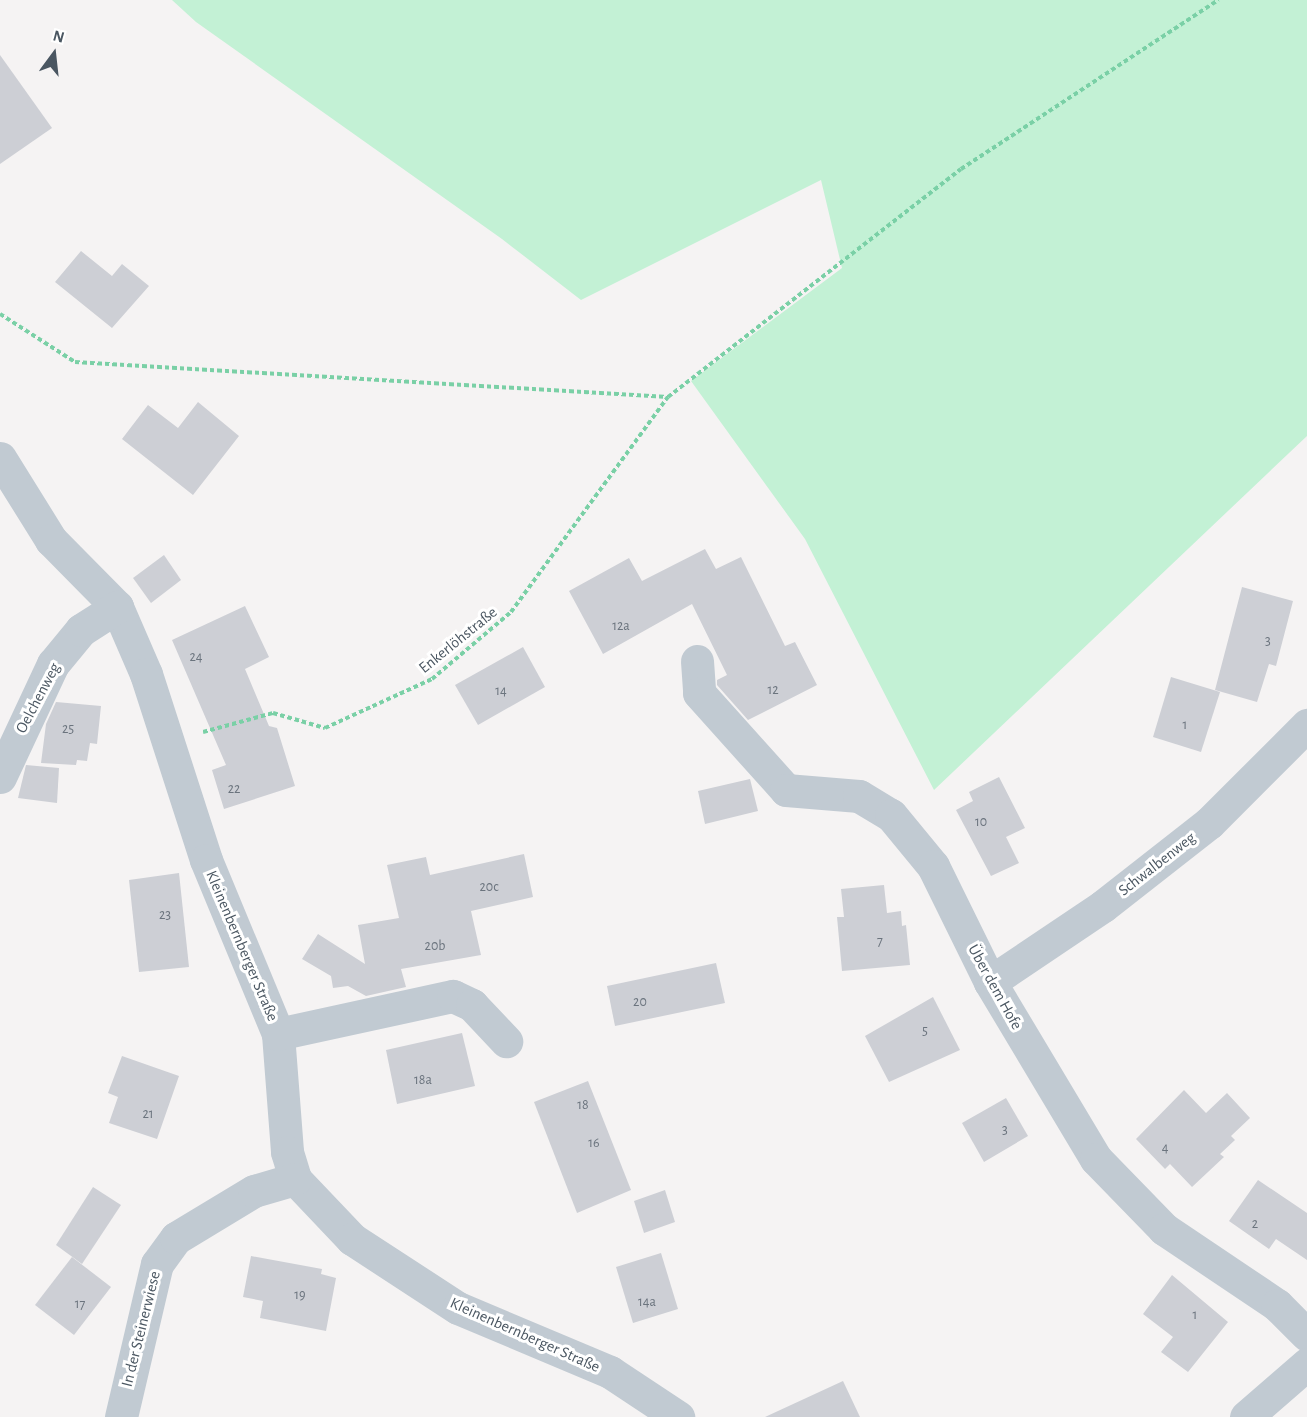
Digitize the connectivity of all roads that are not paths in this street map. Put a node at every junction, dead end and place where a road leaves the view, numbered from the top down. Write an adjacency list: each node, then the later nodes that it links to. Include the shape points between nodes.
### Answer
1 (0, 458): 2 (street, Kleinenbernberger Straße, via 51,540)
2 (117, 607): 5 (street, Oelchenweg, via 81,630 53,664); 7 (street, Kleinenbernberger Straße, via 168,742 206,860)
3 (697, 661): 6 (street, Über dem Hofe, via 699,693 786,790 860,796 891,815 933,867)
4 (1307, 725): 6 (street, Schwalbenweg, via 1209,823 1103,906)
5 (0, 777)
6 (990, 982): 10 (street, Über dem Hofe, via 1096,1159 1164,1229 1277,1305)
7 (278, 1034): 8 (street, via 453,996 472,1005); 9 (street, Kleinenbernberger Straße, via 287,1152)
8 (506, 1041)
9 (295, 1179): 12 (street, In der Steinerwiese, via 254,1191 176,1238 157,1264); 13 (street, Kleinenbernberger Straße, via 352,1239 458,1308 610,1372)
10 (1307, 1335)
11 (1307, 1364): 14 (street)
12 (121, 1417)
13 (678, 1417)
14 (1246, 1417)

